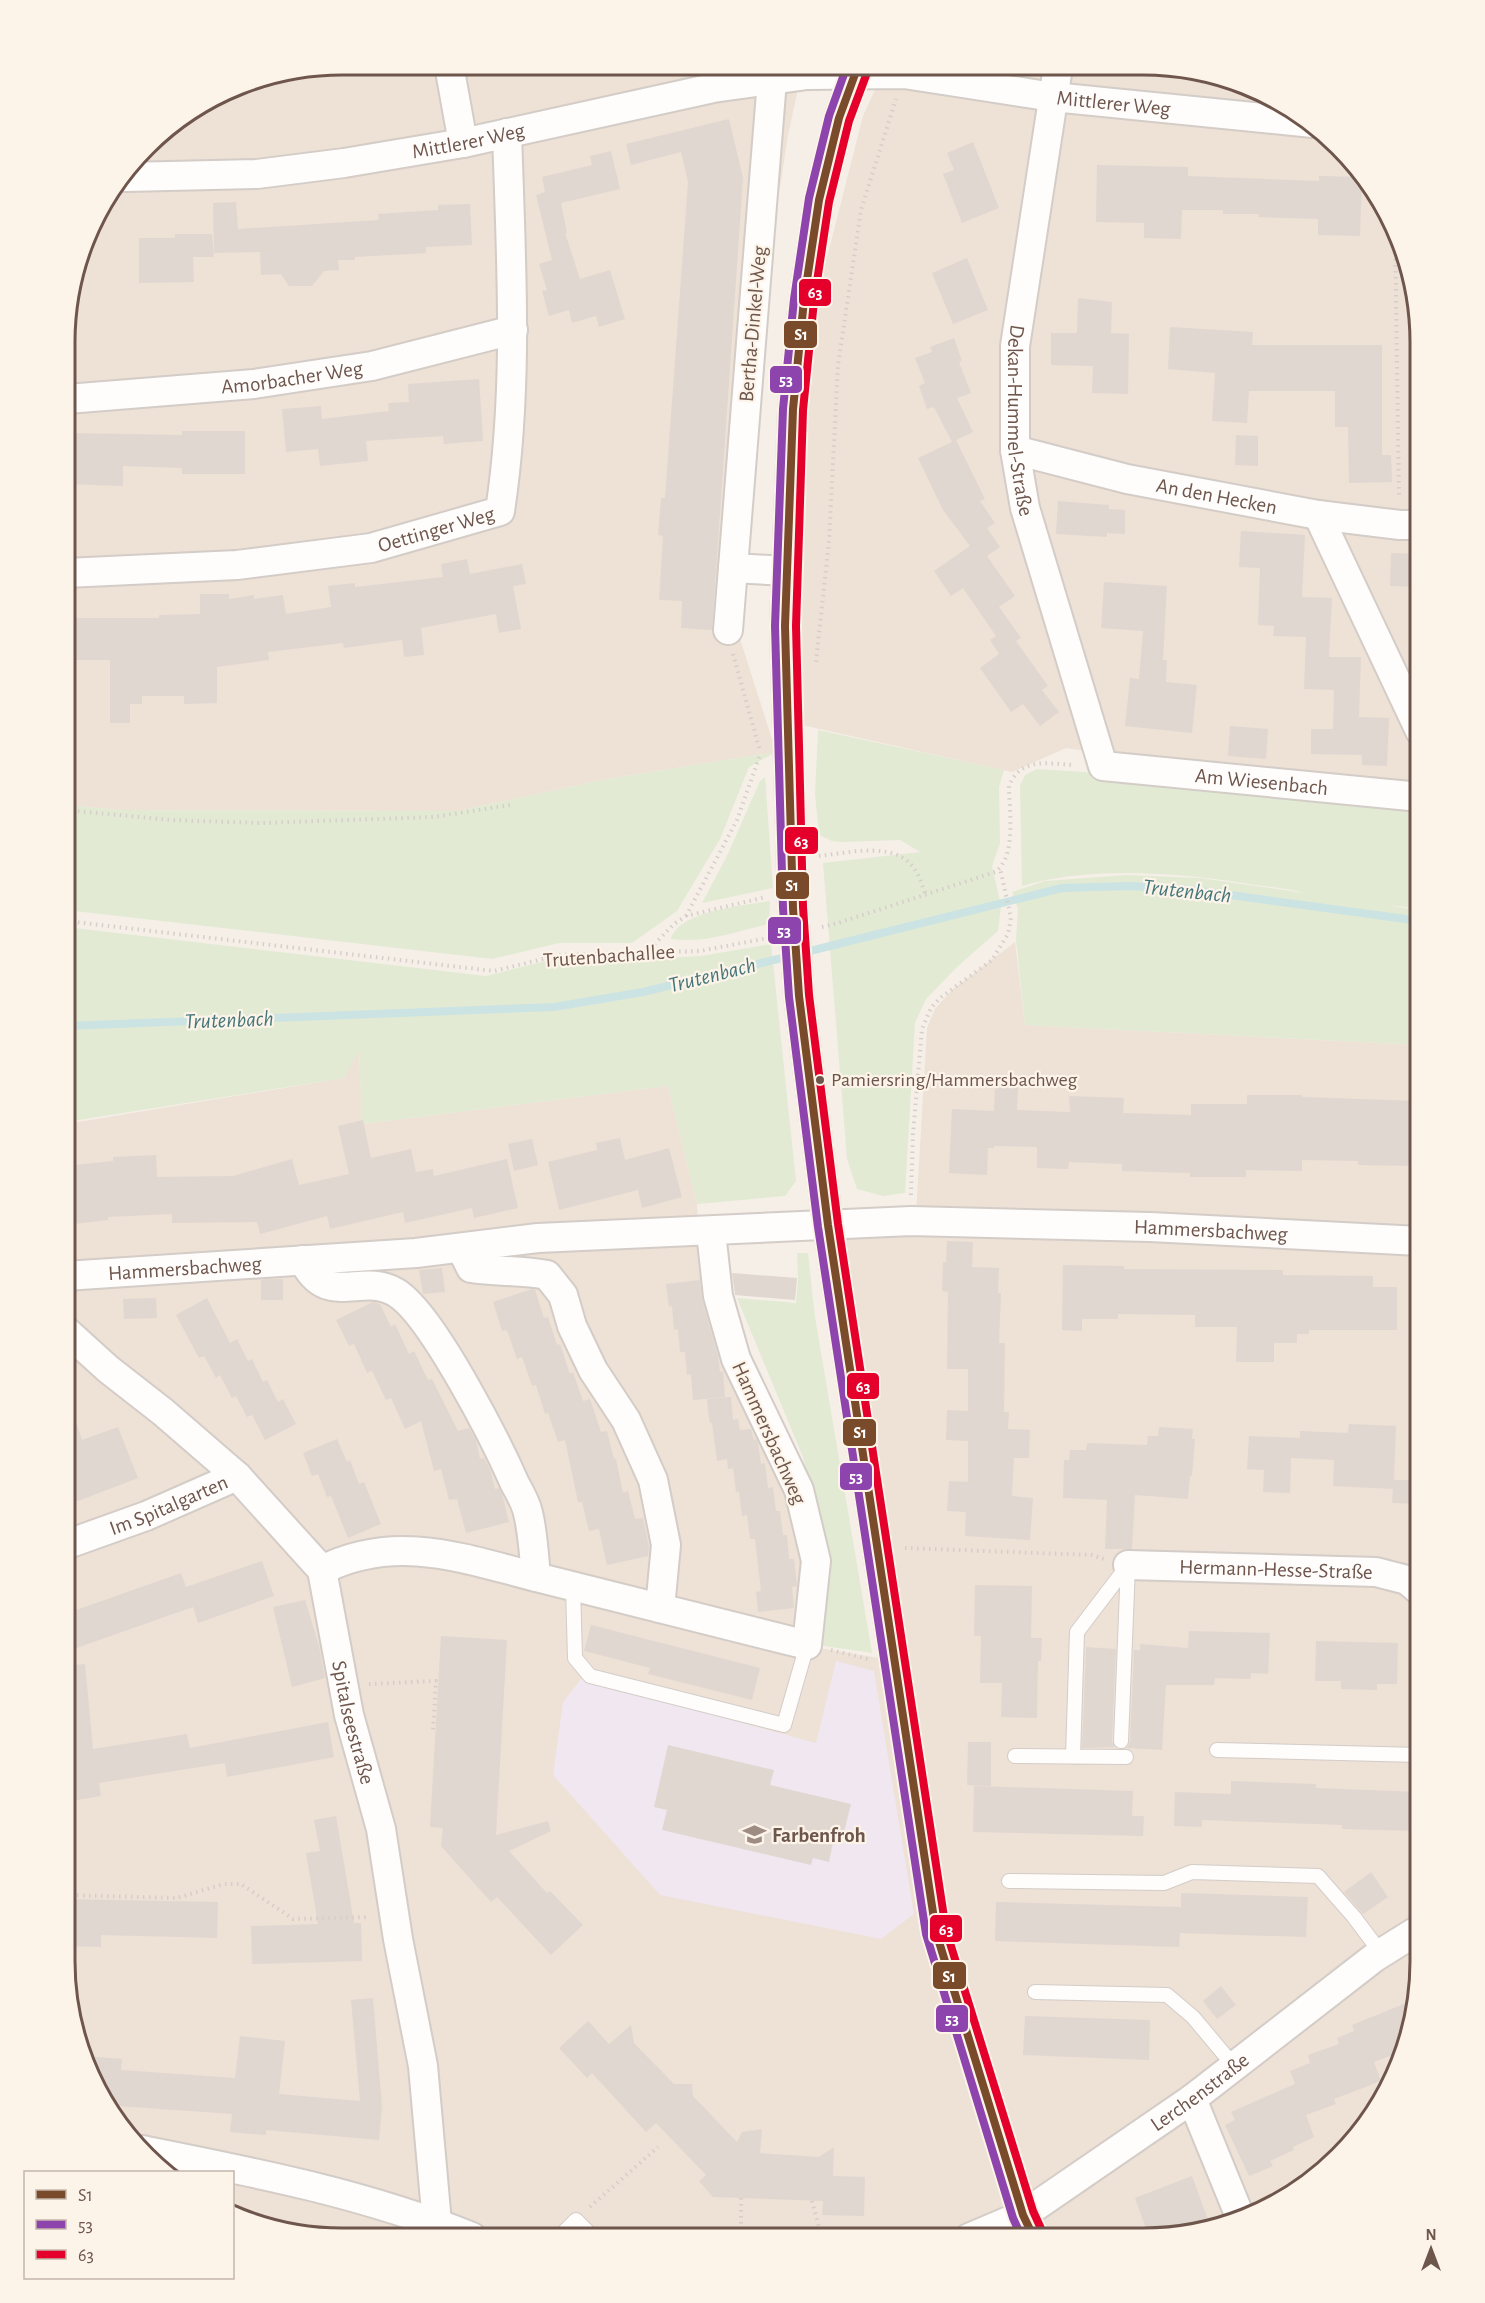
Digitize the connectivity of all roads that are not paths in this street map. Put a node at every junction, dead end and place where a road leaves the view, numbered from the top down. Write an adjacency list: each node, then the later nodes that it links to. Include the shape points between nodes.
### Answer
1 (451, 75): 10 (street)
2 (790, 75): 6 (street, Mittlerer Weg)
3 (854, 75): 18 (street, via 819,200 804,300 793,410)
4 (910, 75): 7 (street, Mittlerer Weg)
5 (1057, 75): 7 (street, Dekan-Hummel-Straße)
6 (772, 80): 9 (street, Mittlerer Weg, via 712,88); 17 (street, Bertha-Dinkel-Weg)
7 (1053, 97): 8 (street, Mittlerer Weg); 14 (street, Dekan-Hummel-Straße, via 1015,346)
8 (1292, 121)
9 (507, 133): 10 (street, Mittlerer Weg); 12 (street, Oettinger Weg)
10 (464, 143): 11 (street, Mittlerer Weg, via 257,174)
11 (132, 177)
12 (513, 330): 13 (street, Amorbacher Weg, via 372,366 254,384); 19 (street, Oettinger Weg, via 508,457 500,512 371,548 237,565)
13 (75, 398)
14 (1015, 450): 15 (street, An den Hecken, via 1126,479); 22 (street, Dekan-Hummel-Straße, via 1024,508)
15 (1318, 515): 16 (street, An den Hecken); 21 (street)
16 (1410, 525)
17 (733, 568): 18 (street); 20 (street, Bertha-Dinkel-Weg)
18 (787, 571): 24 (street, bridge, via 784,902)
19 (75, 573)
20 (728, 630)
21 (1410, 710)
22 (1103, 766): 23 (street, Am Wiesenbach)
23 (1410, 796)
24 (828, 1225): 25 (street, Hammersbachweg); 26 (street, Hammersbachweg, via 911,1221 1150,1227); 55 (street, via 936,1932)
25 (711, 1232): 27 (street, Hammersbachweg, via 538,1238); 39 (street, Hammersbachweg, via 718,1296 736,1359 799,1490 816,1561)
26 (1410, 1240)
27 (461, 1248): 28 (street, Hammersbachweg); 38 (street, via 471,1268 547,1275 563,1295 580,1344 626,1420 653,1480 666,1545)
28 (303, 1260): 29 (street, Hammersbachweg); 35 (street, via 321,1283 393,1291 408,1301 430,1330 502,1456 528,1512)
29 (75, 1275)
30 (75, 1339): 31 (street)
31 (237, 1476): 32 (street, Im Spitalgarten, via 146,1516); 34 (street)
32 (75, 1541)
33 (1128, 1565): 36 (street, Hermann-Hesse-Straße, via 1376,1572); 40 (lane); 44 (lane, via 1077,1632)
34 (322, 1570): 35 (street, via 343,1559 383,1551 436,1552); 54 (street, Spitalseestraße, via 350,1715 381,1830 423,2066)
35 (536, 1577): 37 (street)
36 (1410, 1583)
37 (573, 1586): 38 (street); 39 (lane, via 575,1658 590,1676 784,1725)
38 (660, 1608): 39 (street)
39 (807, 1644)
40 (1121, 1741)
41 (1217, 1750): 42 (lane)
42 (1410, 1755)
43 (1015, 1756): 44 (lane)
44 (1073, 1756): 45 (lane)
45 (1126, 1757)
46 (1010, 1881): 48 (lane, via 1164,1883 1192,1872 1318,1876)
47 (1410, 1935): 48 (street, Lerchenstraße)
48 (1381, 1953): 50 (street, Lerchenstraße)
49 (1035, 1992): 50 (lane, via 1167,1995 1193,2017)
50 (1234, 2066): 51 (street, Lerchenstraße)
51 (1192, 2099): 53 (street); 55 (street, Lerchenstraße)
52 (156, 2153): 54 (street, via 283,2178)
53 (1238, 2211)
54 (437, 2223): 56 (street)
55 (1028, 2227)
56 (450, 2228)
57 (568, 2228): 58 (lane, via 576,2220)
58 (584, 2228)

